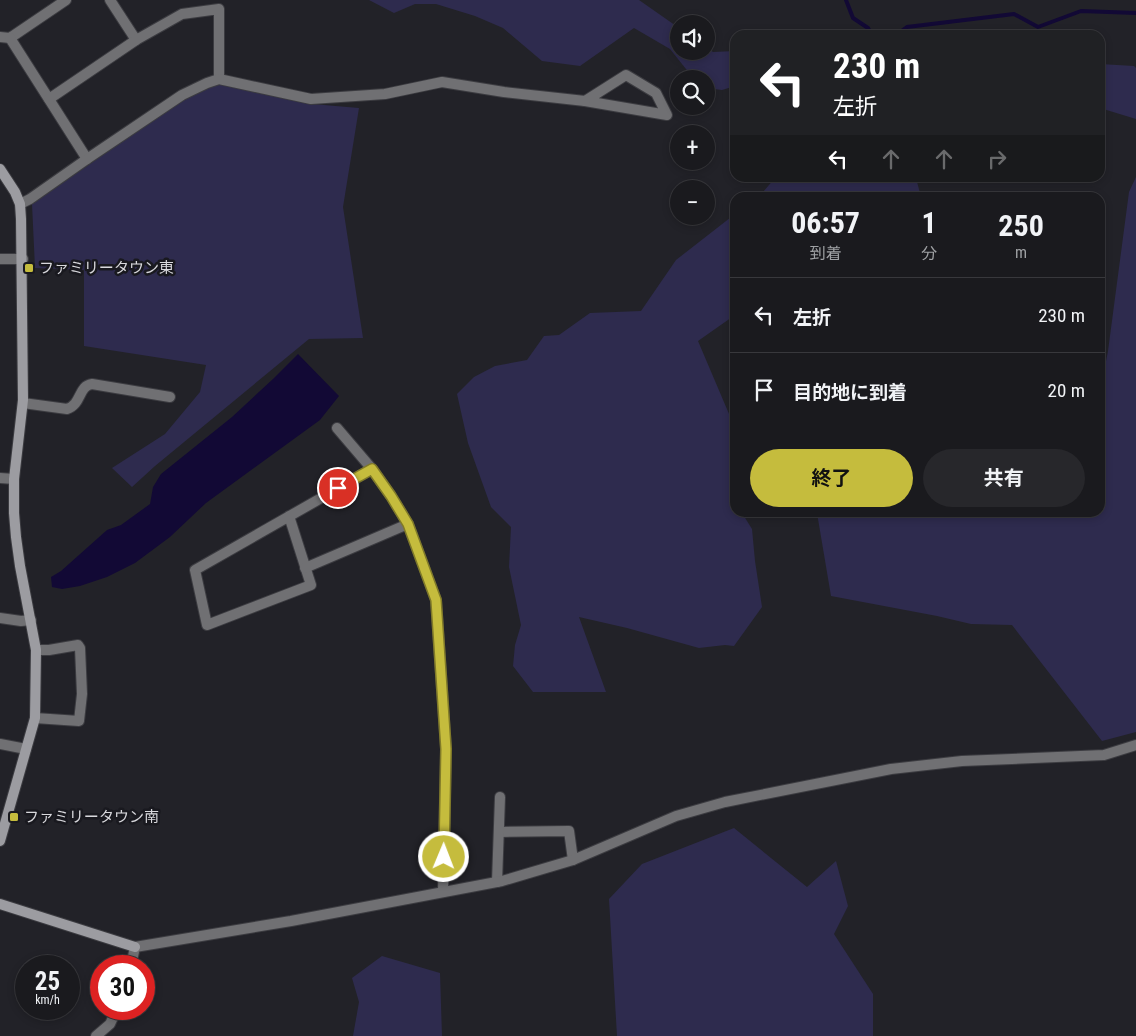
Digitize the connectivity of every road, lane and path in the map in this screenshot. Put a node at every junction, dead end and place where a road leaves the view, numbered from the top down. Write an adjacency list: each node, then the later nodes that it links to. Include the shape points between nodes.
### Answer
1 (66, 0): 3 (street)
2 (110, 0): 4 (street)
3 (5, 37): 6 (street)
4 (136, 40): 5 (street, via 182,14 219,9); 6 (street)
5 (219, 79): 7 (street, via 311,99 385,94 442,82); 8 (street, via 182,95)
6 (49, 99): 8 (street)
7 (585, 102): 7 (street, via 658,114 667,115 656,93 626,75)
8 (87, 159): 10 (street)
9 (0, 169): 10 (street)
10 (20, 204): 12 (street)
11 (0, 259): 12 (street)
12 (23, 259): 14 (street)
13 (170, 397): 14 (street, via 92,384 84,388 73,407 67,409)
14 (23, 402): 18 (street)
15 (337, 428): 16 (street)
16 (372, 469): 19 (street); 20 (street)
17 (0, 478): 18 (street)
18 (14, 479): 23 (street, via 16,537)
19 (289, 516): 21 (street); 21 (street, via 195,570 207,625 311,585)
20 (408, 524): 21 (street); 35 (street, via 436,600 446,749)
21 (305, 568)
22 (0, 618): 23 (street)
23 (31, 620): 24 (street)
24 (36, 650): 25 (street); 25 (street, via 78,645 82,694 79,721)
25 (35, 718): 28 (street)
26 (0, 744): 28 (street)
27 (1136, 746): 33 (street, via 1104,756 962,761 891,769 764,794 676,816)
28 (26, 749): 30 (street)
29 (500, 797): 31 (street)
30 (3, 822): 32 (street)
31 (499, 832): 33 (street, via 569,831); 34 (street)
32 (0, 841)
33 (573, 860): 34 (street)
34 (497, 882): 35 (street)
35 (443, 892): 37 (street)
36 (0, 904): 37 (street)
37 (134, 947): 38 (street)
38 (133, 955)
39 (112, 1020): 40 (street)
40 (96, 1036)

